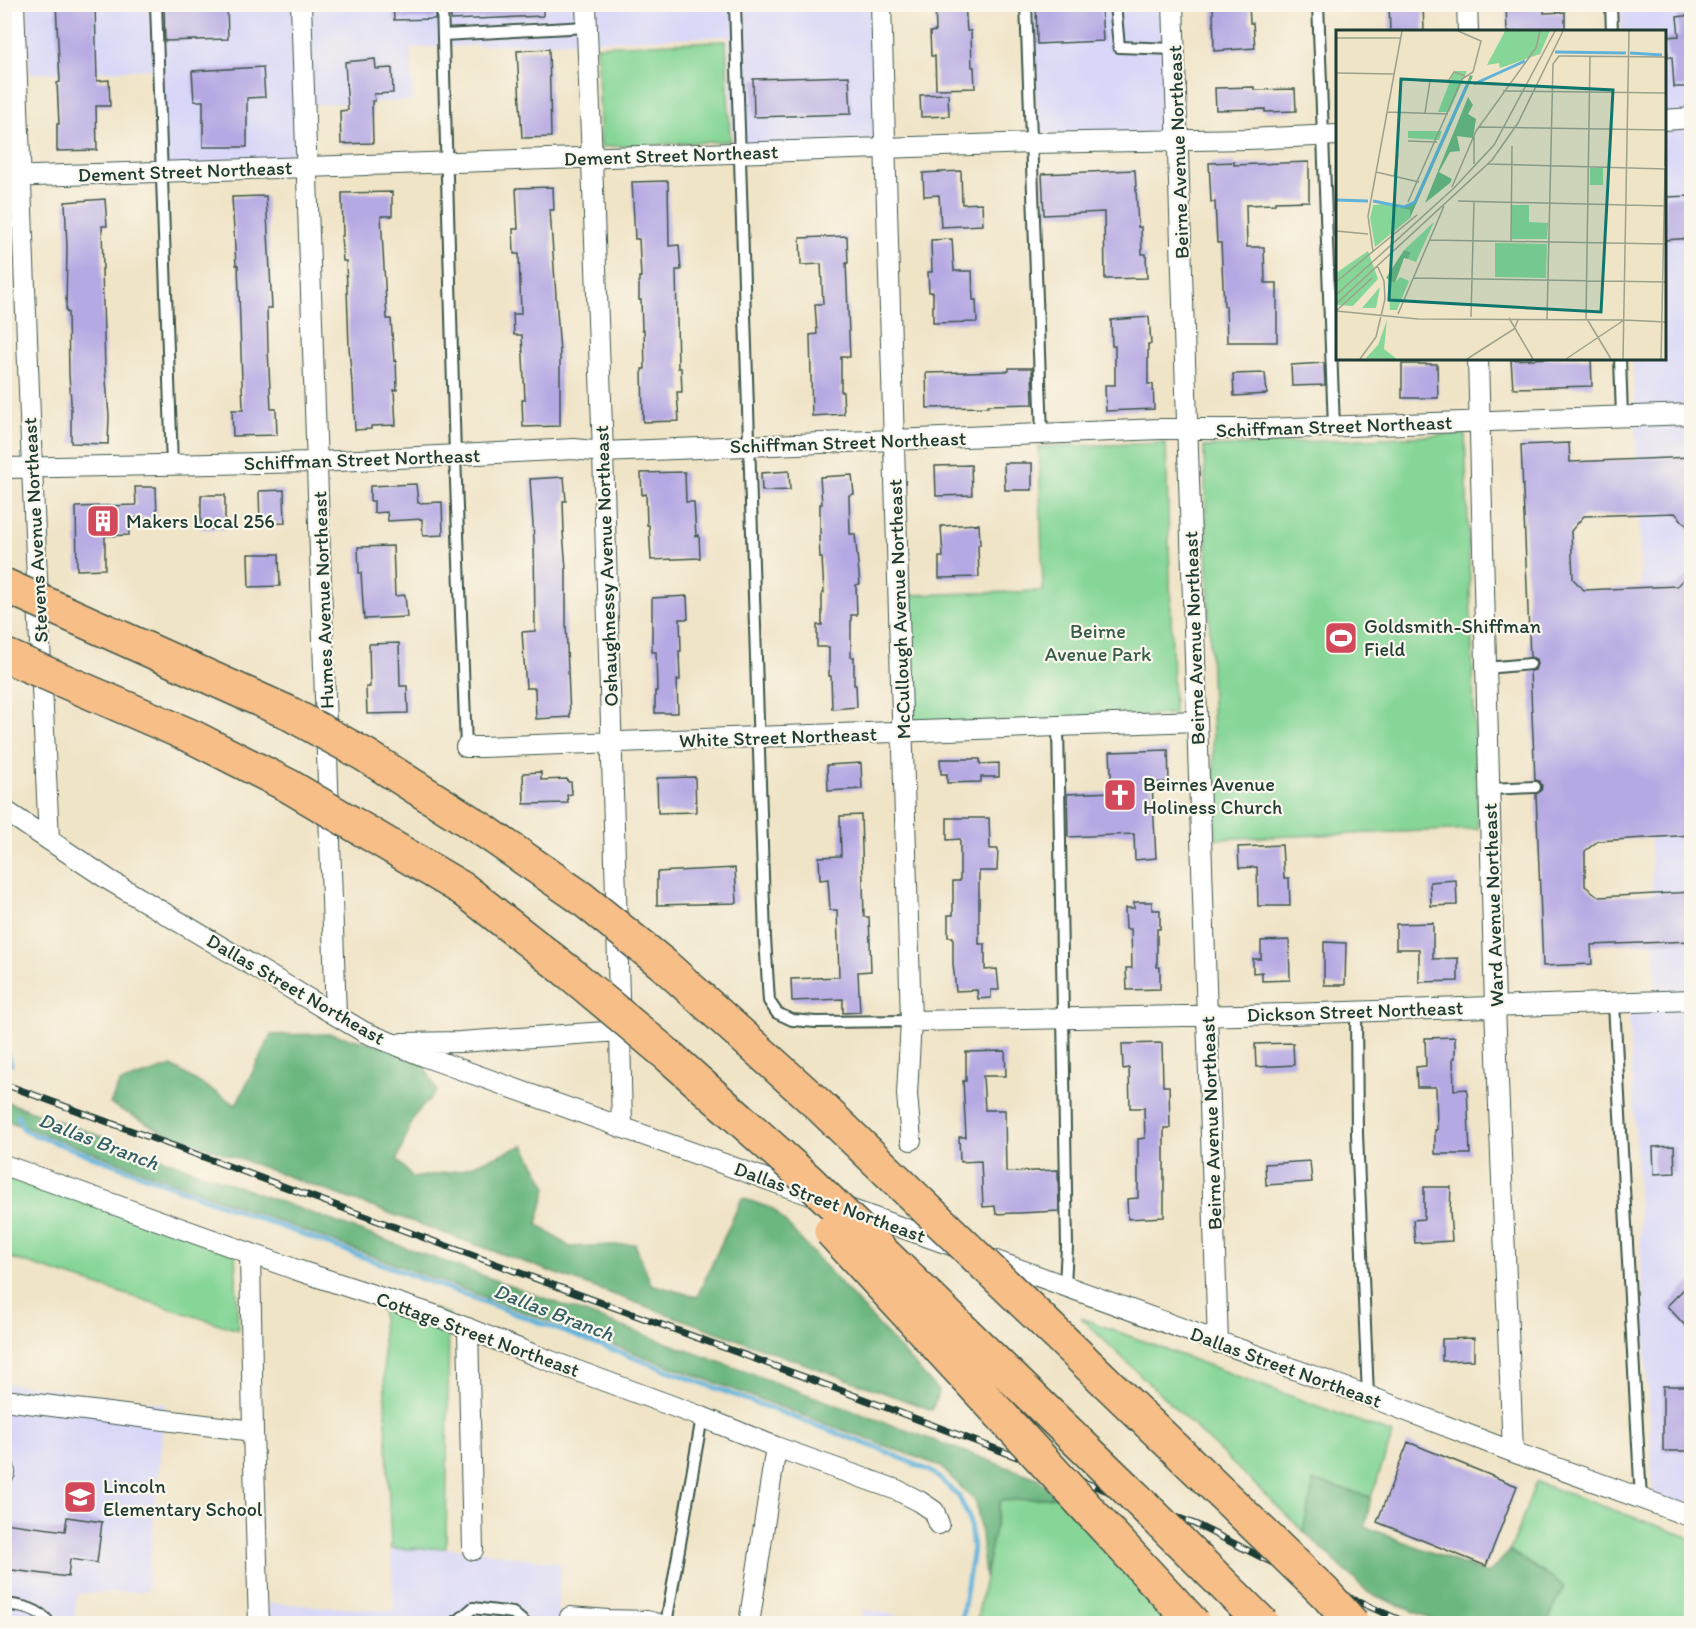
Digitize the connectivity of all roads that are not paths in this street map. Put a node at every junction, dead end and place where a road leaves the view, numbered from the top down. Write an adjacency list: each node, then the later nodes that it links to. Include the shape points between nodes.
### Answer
1 (14, 4): 30 (street, Stevens Avenue Northeast)
2 (156, 4): 29 (lane)
3 (301, 4): 28 (street, Humes Avenue Northeast)
4 (442, 4): 17 (lane)
5 (586, 4): 14 (street, Oshaughnessy Avenue Northeast)
6 (735, 4): 25 (lane)
7 (881, 4): 24 (street, McCullough Avenue Northeast)
8 (1026, 4): 23 (lane)
9 (1115, 4): 18 (lane, via 1119,47)
10 (1173, 4): 18 (street, Beirne Avenue Northeast)
11 (1318, 4): 21 (lane)
12 (1467, 4): 15 (street)
13 (1611, 4): 16 (lane)
14 (587, 27): 17 (lane); 26 (street, Oshaughnessy Avenue Northeast)
15 (1468, 30)
16 (1612, 30)
17 (442, 35): 27 (lane)
18 (1174, 49): 22 (street, Beirne Avenue Northeast)
19 (1692, 118): 20 (street)
20 (1666, 120)
21 (1330, 136): 22 (street, Dement Street Northeast); 36 (lane)
22 (1177, 140): 23 (street, Dement Street Northeast); 37 (street, Beirne Avenue Northeast)
23 (1032, 143): 24 (street, Dement Street Northeast); 38 (lane)
24 (885, 148): 25 (street, Dement Street Northeast); 39 (street, McCullough Avenue Northeast)
25 (740, 153): 26 (street, Dement Street Northeast); 40 (lane)
26 (592, 158): 27 (street, Dement Street Northeast); 41 (street, Oshaughnessy Avenue Northeast)
27 (446, 163): 28 (street, Dement Street Northeast); 42 (lane)
28 (307, 167): 29 (street, Dement Street Northeast); 43 (street, Humes Avenue Northeast)
29 (162, 172): 30 (street, Dement Street Northeast); 44 (lane)
30 (12, 176): 46 (street, Stevens Avenue Northeast)
31 (1478, 360): 35 (street, Ward Avenue Northeast)
32 (1620, 360): 34 (lane)
33 (1692, 414): 34 (street, Schiffman Street Northeast)
34 (1622, 417): 35 (street, Schiffman Street Northeast)
35 (1479, 421): 36 (street, Schiffman Street Northeast); 50 (street, Ward Avenue Northeast)
36 (1334, 427): 37 (street, Schiffman Street Northeast)
37 (1187, 429): 38 (street, Schiffman Street Northeast); 51 (street, Beirne Avenue Northeast)
38 (1042, 434): 39 (street, Schiffman Street Northeast)
39 (894, 440): 40 (street, Schiffman Street Northeast); 53 (street, McCullough Avenue Northeast)
40 (748, 445): 41 (street, Schiffman Street Northeast); 54 (lane)
41 (603, 452): 42 (street, Schiffman Street Northeast, via 574,449); 55 (street, Oshaughnessy Avenue Northeast)
42 (455, 455): 43 (street, Schiffman Street Northeast); 56 (lane)
43 (318, 462): 44 (street, Schiffman Street Northeast); 66 (street, Humes Avenue Northeast)
44 (172, 466): 46 (street, Schiffman Street Northeast)
45 (4, 468): 46 (street, Schiffman Street Northeast)
46 (32, 468): 60 (street, Stevens Avenue Northeast)
47 (4, 585): 102 (highway, bridge, via 287,712 385,768 580,897 663,964 822,1108)
48 (4, 655): 71 (highway, bridge, via 222,751 463,889)
49 (1530, 664): 50 (lane)
50 (1486, 668): 58 (street, Ward Avenue Northeast)
51 (1197, 721): 52 (street, White Street Northeast); 65 (street, Beirne Avenue Northeast)
52 (1058, 726): 53 (street, White Street Northeast); 67 (lane)
53 (903, 732): 54 (street, White Street Northeast); 68 (street, McCullough Avenue Northeast)
54 (759, 737): 55 (street, White Street Northeast); 68 (lane, via 769,1000 777,1013 792,1020)
55 (612, 743): 56 (street, White Street Northeast); 69 (street, Oshaughnessy Avenue Northeast)
56 (466, 747)
57 (1535, 787): 58 (lane)
58 (1490, 789): 63 (street, Ward Avenue Northeast)
59 (4, 810): 60 (street, Dallas Street Northeast)
60 (49, 840): 66 (street, Dallas Street Northeast)
61 (1692, 1000): 62 (street, Dickson Street Northeast)
62 (1614, 1004): 63 (street, Dickson Street Northeast); 87 (lane)
63 (1495, 1006): 64 (street, Dickson Street Northeast); 84 (street, Ward Avenue Northeast)
64 (1356, 1012): 65 (street, Dickson Street Northeast); 79 (lane)
65 (1207, 1014): 67 (street, Dickson Street Northeast); 78 (street, Beirne Avenue Northeast)
66 (336, 1015): 70 (street, Dallas Street Northeast)
67 (1063, 1018): 68 (street, Dickson Street Northeast); 76 (lane)
68 (911, 1021): 73 (street, McCullough Avenue Northeast)
69 (620, 1031): 70 (street); 72 (street, Oshaughnessy Avenue Northeast)
70 (393, 1043): 72 (street, Dallas Street Northeast)
71 (669, 1056): 100 (highway, bridge); 101 (highway, bridge, via 808,1180)
72 (622, 1128): 76 (street, Dallas Street Northeast)
73 (911, 1140)
74 (4, 1165): 75 (street, Cottage Street Northeast)
75 (250, 1253): 77 (street, Cottage Street Northeast); 82 (street)
76 (1065, 1285): 78 (street, Dallas Street Northeast)
77 (468, 1328): 81 (street, Cottage Street Northeast); 90 (street)
78 (1218, 1343): 79 (street, Dallas Street Northeast)
79 (1368, 1396): 84 (street, Dallas Street Northeast)
80 (4, 1400): 82 (street)
81 (702, 1417): 83 (street, Cottage Street Northeast); 98 (lane)
82 (253, 1431): 94 (street)
83 (776, 1447): 89 (street, Cottage Street Northeast, via 897,1490 934,1511); 99 (street)
84 (1513, 1452): 87 (street, Dallas Street Northeast)
85 (4, 1466): 86 (street)
86 (5, 1473)
87 (1641, 1500): 88 (street, Dallas Street Northeast)
88 (1692, 1517)
89 (939, 1524)
90 (473, 1550)
91 (4, 1604): 93 (lane, via 26,1607)
92 (570, 1617): 97 (street)
93 (50, 1623)
94 (259, 1623)
95 (452, 1623): 96 (lane, via 473,1608 513,1613)
96 (526, 1623)
97 (658, 1623)
98 (666, 1623)
99 (750, 1623)
100 (1194, 1623)
101 (1263, 1623)
102 (1353, 1623)

